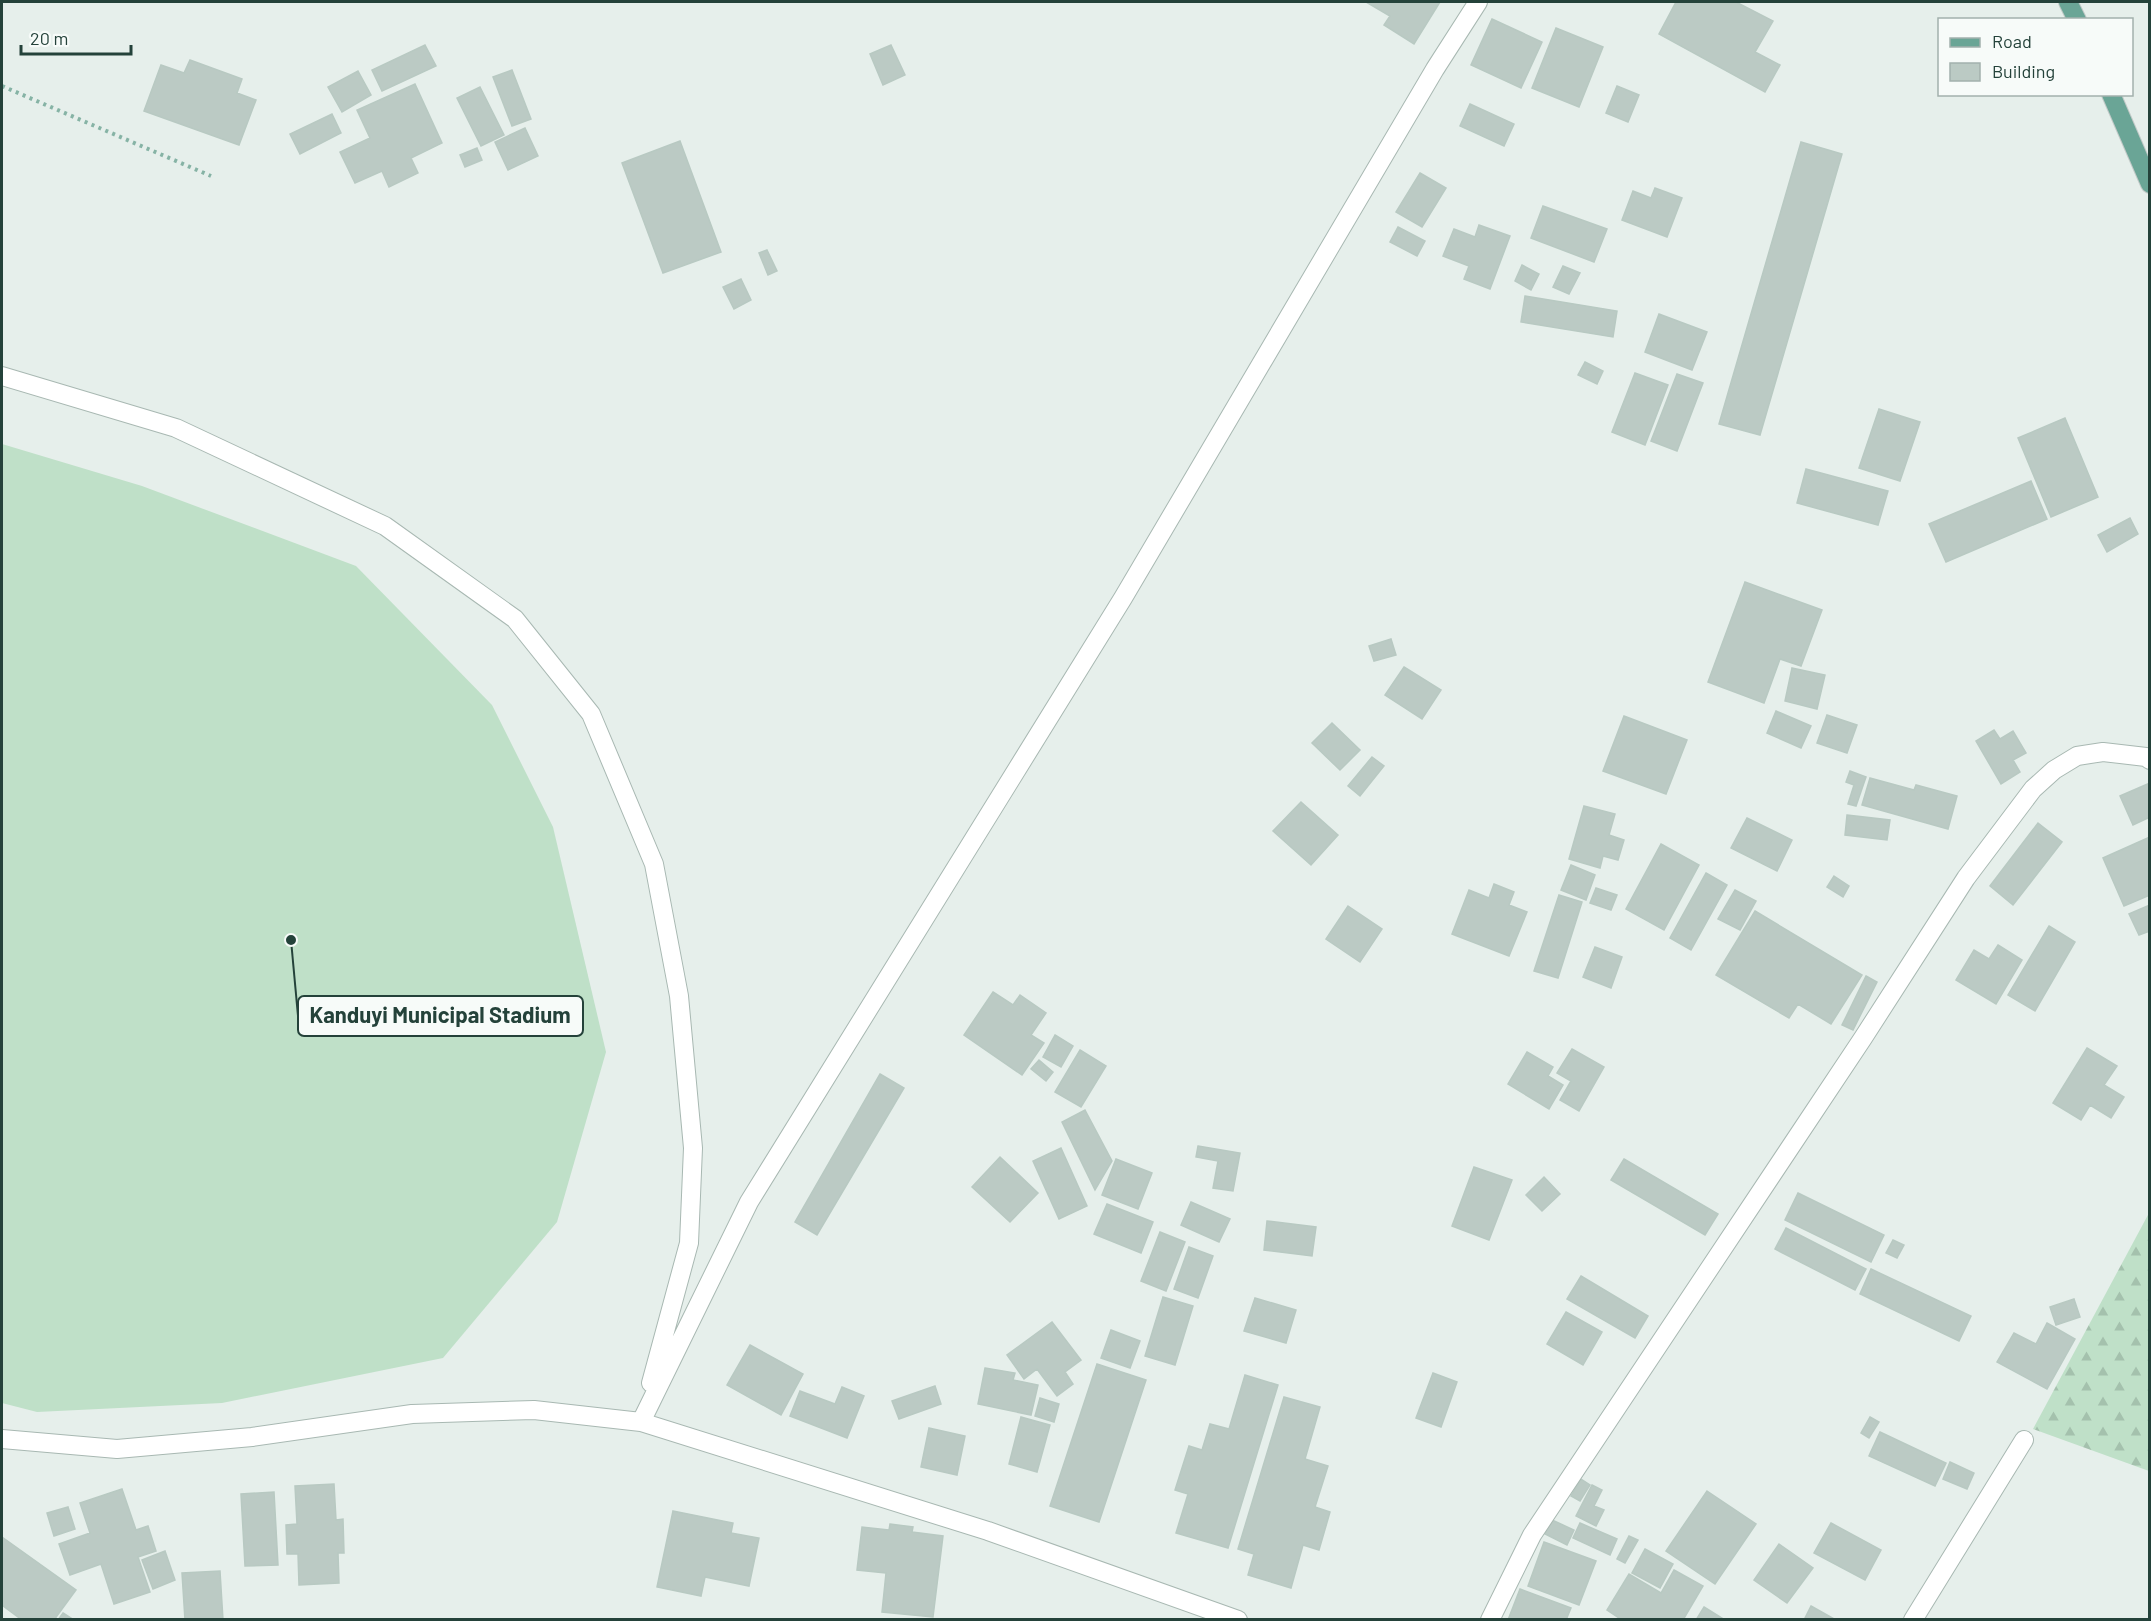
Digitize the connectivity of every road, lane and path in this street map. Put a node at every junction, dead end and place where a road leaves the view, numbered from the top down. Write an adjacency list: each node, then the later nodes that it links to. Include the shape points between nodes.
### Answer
1 (1478, 2): 10 (street, via 1123,598 749,1202)
2 (2068, 2): 3 (main road)
3 (2076, 18)
4 (2, 86): 6 (path)
5 (2112, 96): 7 (main road)
6 (211, 176)
7 (2150, 184)
8 (2, 376): 10 (street, via 176,428 385,526 515,619 591,714 654,864 679,996 693,1148 689,1244)
9 (2150, 760): 14 (street, via 2103,752 2077,756 2033,789 1966,878 1532,1534)
10 (641, 1422): 11 (street, via 534,1410 412,1414 252,1437 117,1449); 13 (street, via 988,1532)
11 (2, 1439)
12 (2024, 1440): 15 (street)
13 (1238, 1620)
14 (1490, 1620)
15 (1913, 1620)

